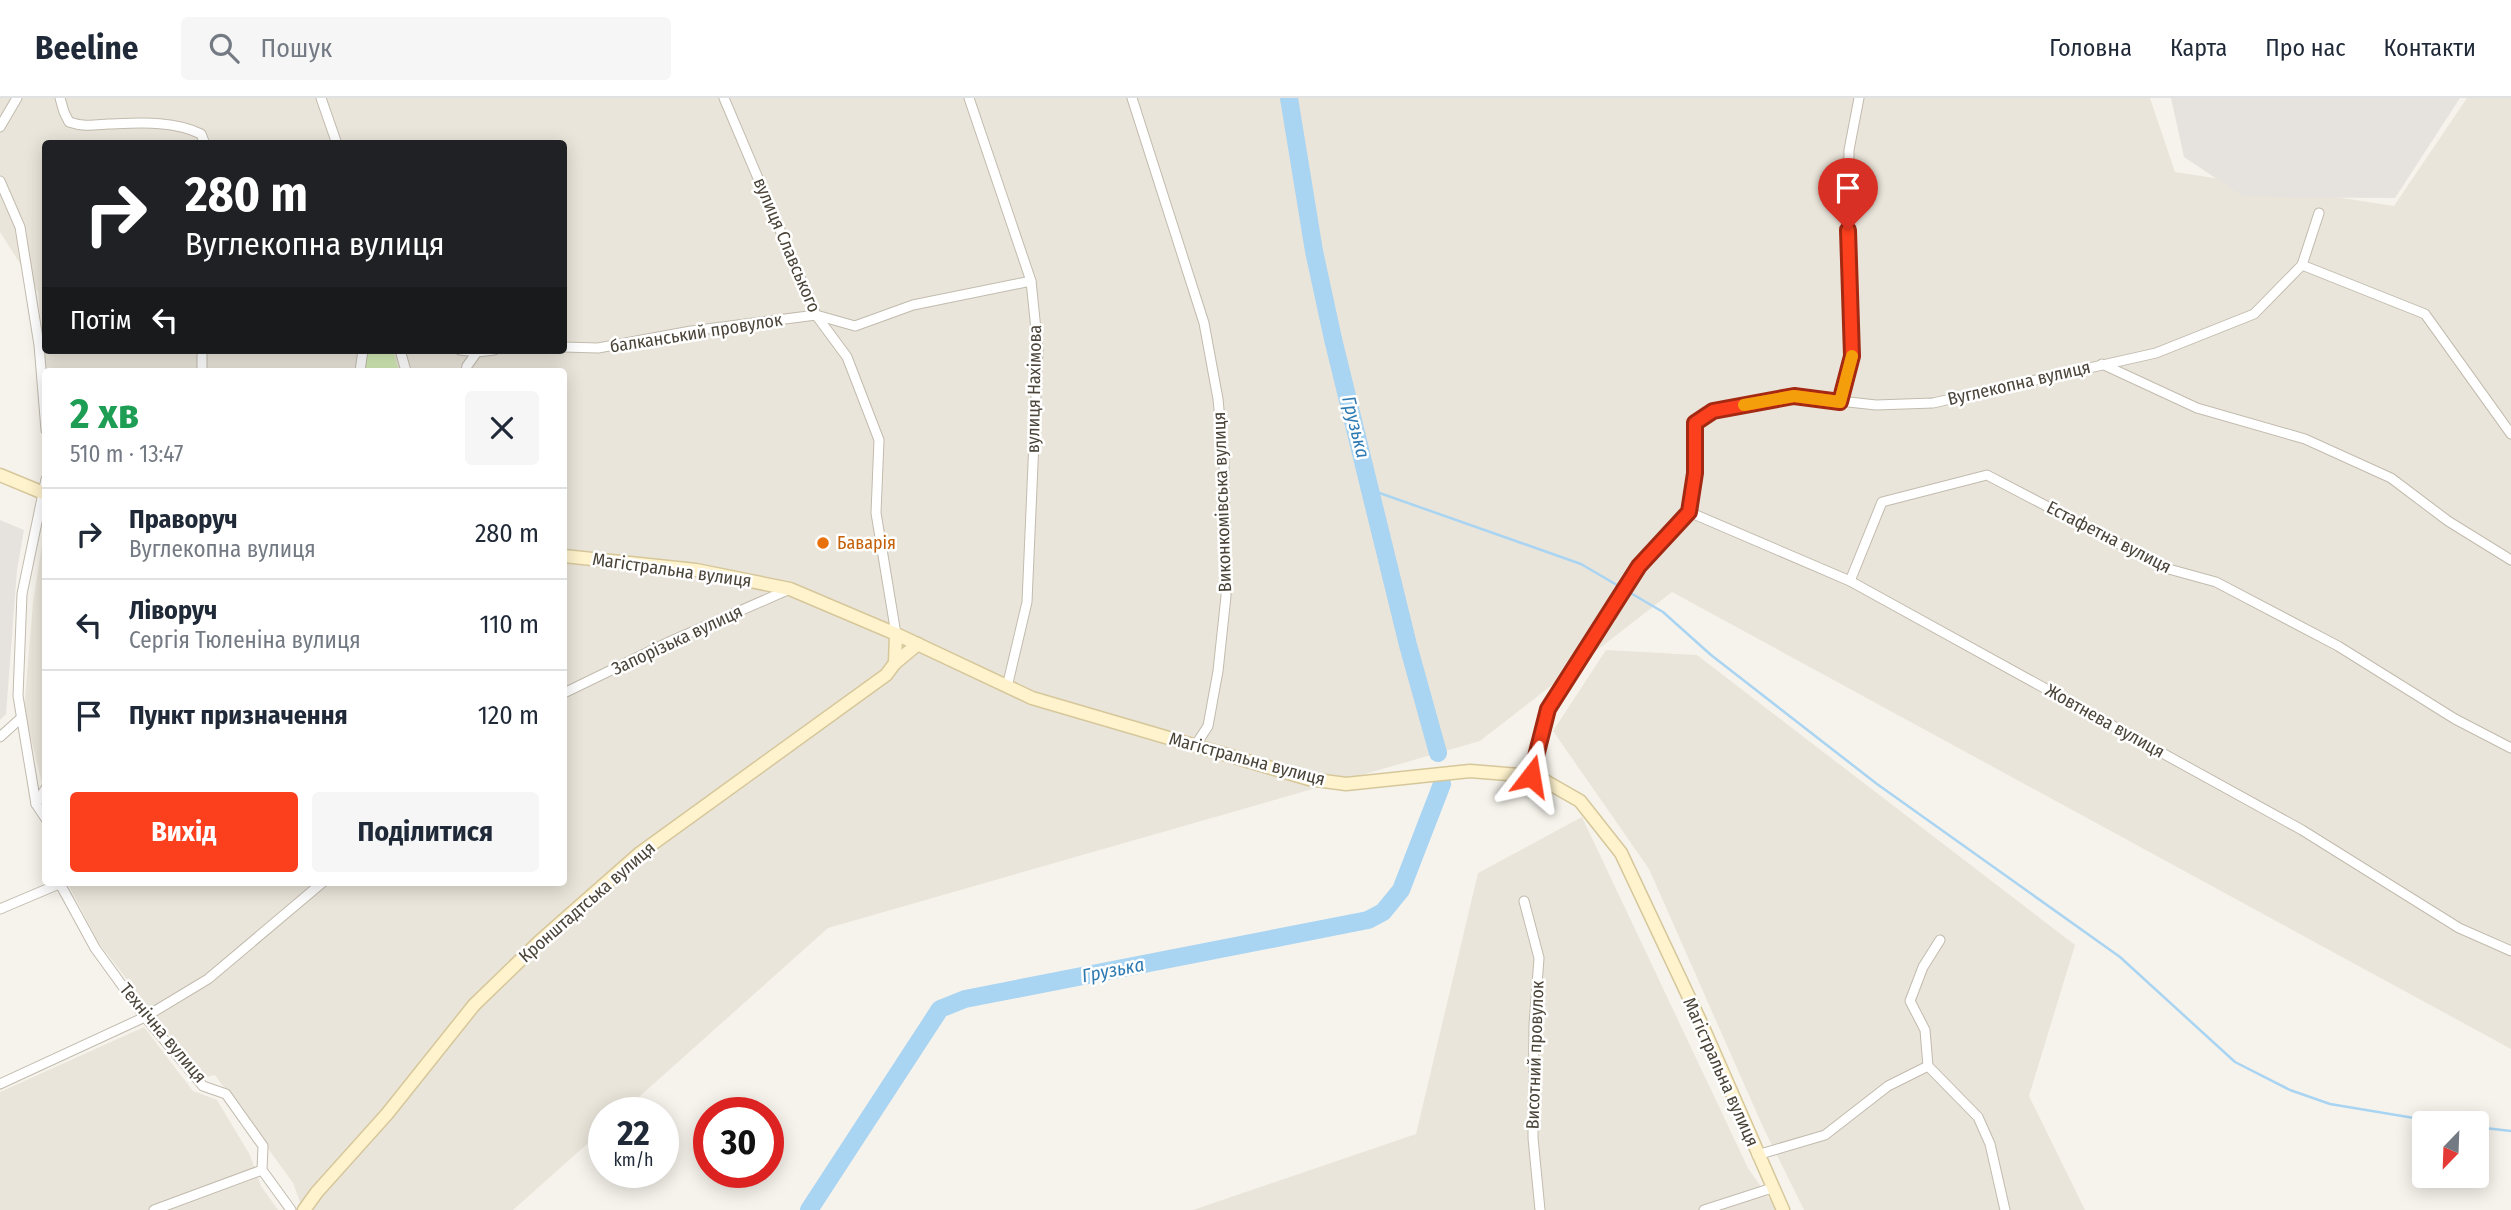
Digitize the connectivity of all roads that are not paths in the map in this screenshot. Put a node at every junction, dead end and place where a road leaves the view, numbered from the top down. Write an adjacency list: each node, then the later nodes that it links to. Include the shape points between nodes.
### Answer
1 (17, 98): 8 (street)
2 (60, 98): 9 (street, via 69,122 82,127 142,122 188,127)
3 (321, 98): 10 (street)
4 (724, 98): 15 (street, вулиця Славського)
5 (969, 98): 14 (street, вулиця Нахімова)
6 (1132, 98): 36 (street, Виконкомівська вулиця, via 1204,323 1223,450 1226,596 1208,726)
7 (1859, 98): 19 (street, via 1849,150 1847,257 1852,356)
8 (0, 128)
9 (203, 140)
10 (336, 140)
11 (0, 181): 16 (street, via 20,228)
12 (2319, 213): 13 (street)
13 (2302, 265): 18 (street, via 2254,314 2156,353); 20 (street, via 2425,314)
14 (1031, 281): 15 (street, балканський провулок, via 913,305 855,326); 32 (street, вулиця Нахімова, via 1038,349 1027,602)
15 (816, 315): 17 (street, балканський провулок, via 598,348); 29 (street, вулиця Славського, via 848,358 879,440 876,513)
16 (42, 344)
17 (567, 347)
18 (2102, 364): 19 (street, Вуглекопна вулиця, via 1933,403); 26 (street, Вуглекопна вулиця, via 2197,408 2305,439 2391,478)
19 (1840, 402): 24 (street, Вуглекопна вулиця, via 1794,396 1713,411 1695,423)
20 (2511, 434)
21 (0, 475): 22 (main road)
22 (42, 492)
23 (42, 502): 34 (street, via 22,594)
24 (1689, 512): 27 (street, Жовтнева вулиця); 38 (street, via 1639,566 1548,709)
25 (567, 556): 28 (main road, Магістральна вулиця, via 696,570)
26 (2511, 560)
27 (1850, 581): 37 (street, Естафетна вулиця, via 1882,502 1987,475 2165,568 2216,582 2338,646); 46 (street, Жовтнева вулиця, via 2302,830 2459,928)
28 (790, 589): 29 (main road, Магістральна вулиця); 33 (street, Запорізька вулиця)
29 (896, 634): 30 (main road, Магістральна вулиця); 31 (main road)
30 (918, 645): 31 (main road, Кронштадтська вулиця); 32 (main road, Магістральна вулиця)
31 (895, 663): 55 (main road, Кронштадтська вулиця, via 886,675 640,853 540,941 474,1005)
32 (1007, 687): 36 (main road, Магістральна вулиця, via 1053,706)
33 (567, 692)
34 (21, 718): 35 (street); 39 (street)
35 (0, 737)
36 (1195, 746): 38 (main road, Магістральна вулиця, via 1309,779 1346,783 1470,771)
37 (2511, 748)
38 (1531, 776): 50 (main road, Магістральна вулиця, via 1580,801 1621,853)
39 (42, 812)
40 (52, 886): 44 (street)
41 (61, 886): 47 (street, Технічна вулиця, via 95,948)
42 (318, 886): 47 (street, via 208,979)
43 (1524, 901): 56 (street, Висотний провулок, via 1539,958 1533,1138)
44 (0, 909)
45 (1940, 940): 48 (street, via 1910,1001 1925,1030)
46 (2511, 951)
47 (145, 1017): 49 (street); 51 (street, Технічна вулиця, via 203,1086 226,1094 263,1146)
48 (1928, 1066): 50 (street, via 1888,1086 1825,1135); 59 (street, via 1978,1117 1990,1144)
49 (0, 1084)
50 (1757, 1154): 52 (main road, Магістральна вулиця)
51 (261, 1170): 53 (street); 54 (street, Технічна вулиця)
52 (1772, 1188): 57 (street); 58 (main road, Магістральна вулиця)
53 (154, 1210)
54 (291, 1210)
55 (304, 1210)
56 (1540, 1210)
57 (1704, 1210)
58 (1783, 1210)
59 (2005, 1210)

